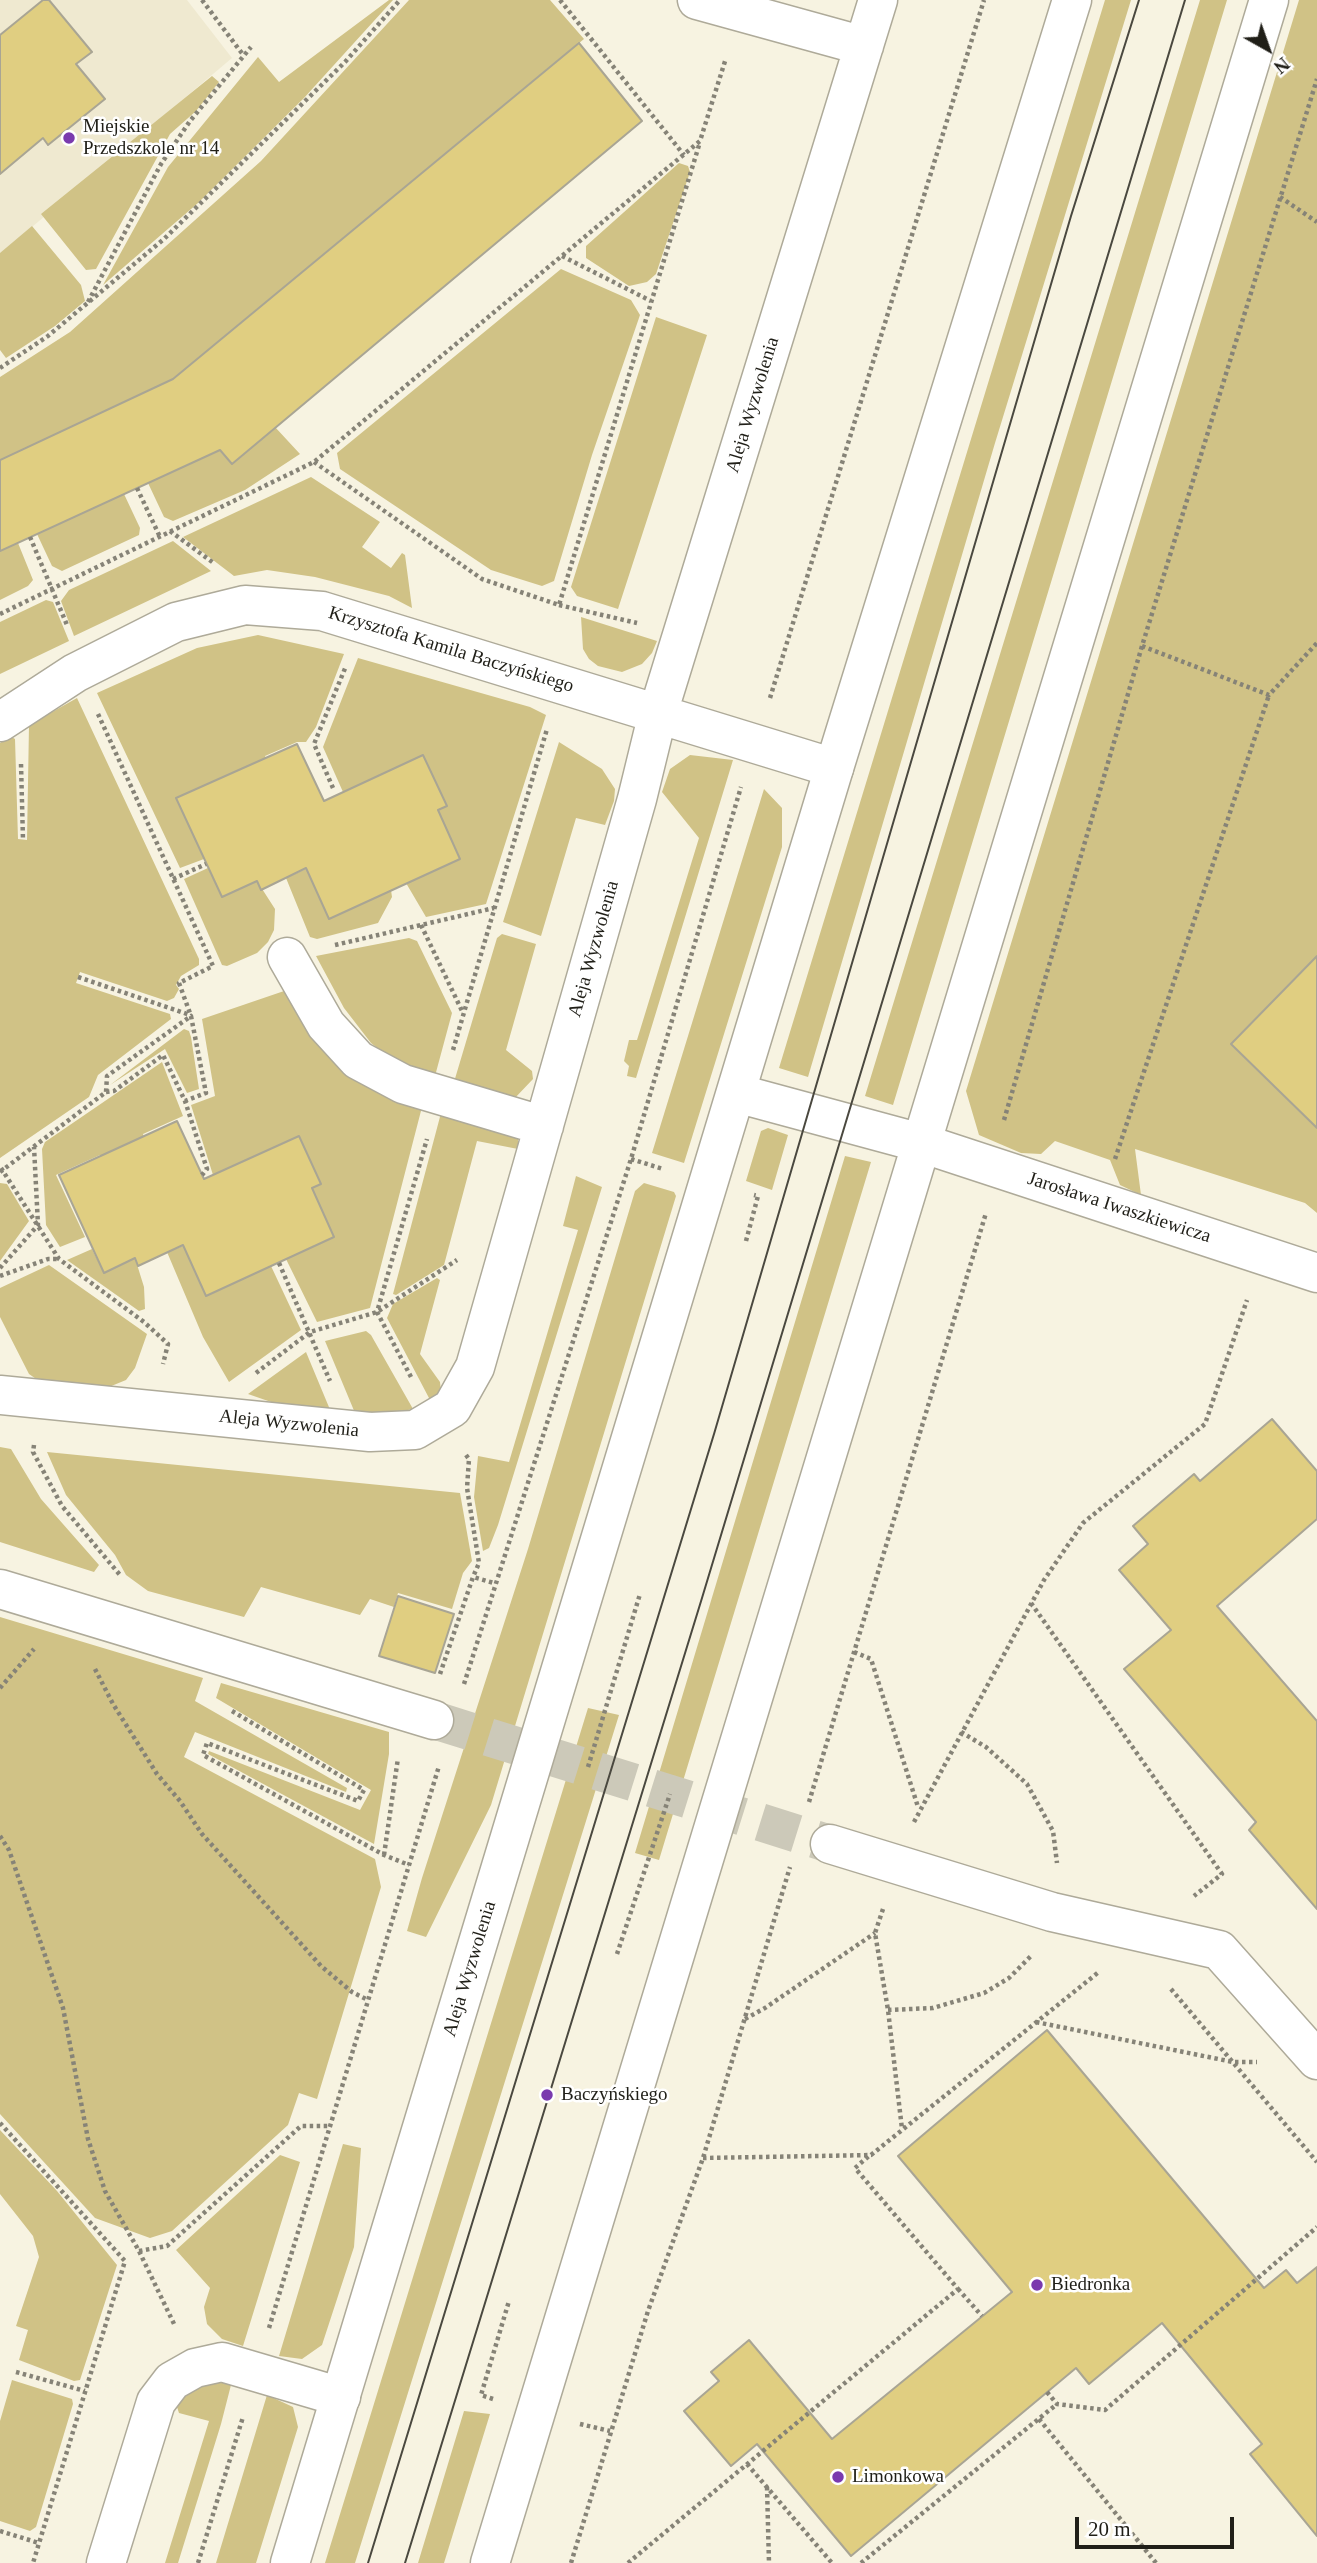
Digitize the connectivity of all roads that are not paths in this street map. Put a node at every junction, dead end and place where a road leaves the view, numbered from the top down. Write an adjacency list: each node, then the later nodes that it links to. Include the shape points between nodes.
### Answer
1 (697, 0): 5 (main road)
2 (878, 0): 5 (main road, Aleja Wyzwolenia)
3 (1072, 0): 8 (main road, Aleja Wyzwolenia)
4 (1269, 0): 12 (main road)
5 (864, 47): 6 (main road, Aleja Wyzwolenia)
6 (658, 713): 7 (main road, Krzysztofa Kamila Baczyńskiego, via 322,611 244,605 176,622 75,673); 8 (main road, Krzysztofa Kamila Baczyńskiego); 11 (main road, Aleja Wyzwolenia)
7 (10, 715)
8 (834, 768): 10 (main road, Aleja Wyzwolenia)
9 (287, 957): 11 (main road, via 326,1026 358,1060 403,1084)
10 (736, 1093): 12 (main road); 19 (main road, Aleja Wyzwolenia)
11 (544, 1126): 14 (main road, Aleja Wyzwolenia, via 475,1367 452,1408 415,1430 349,1430)
12 (922, 1143): 13 (main road, Jarosława Iwaszkiewicza); 22 (main road)
13 (1317, 1273)
14 (0, 1395)
15 (0, 1589): 16 (main road)
16 (422, 1716)
17 (830, 1844): 18 (main road, via 1052,1912 1219,1950)
18 (1317, 2060)
19 (341, 2397): 20 (main road, via 222,2362 195,2368 172,2381 156,2402); 21 (main road, Aleja Wyzwolenia)
20 (106, 2563)
21 (290, 2563)
22 (490, 2563)

